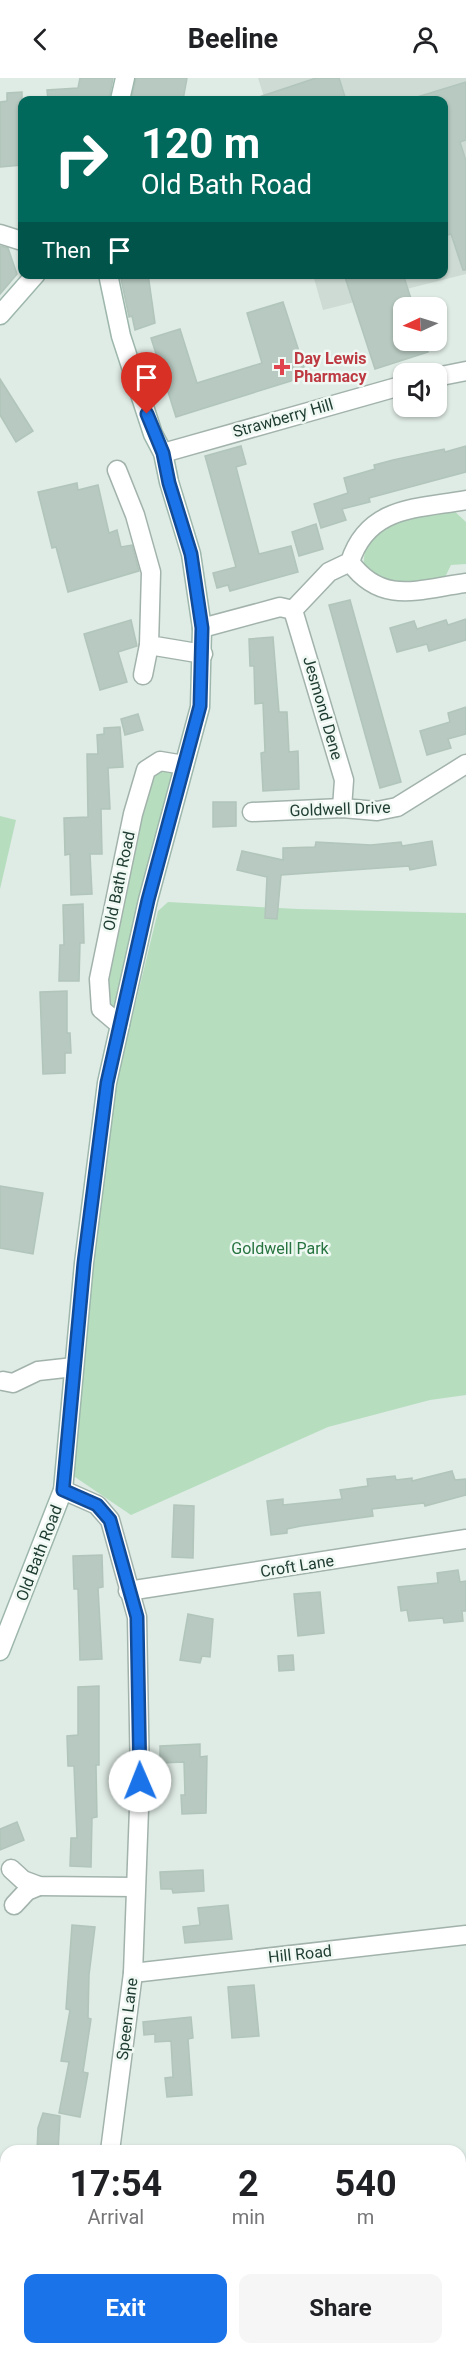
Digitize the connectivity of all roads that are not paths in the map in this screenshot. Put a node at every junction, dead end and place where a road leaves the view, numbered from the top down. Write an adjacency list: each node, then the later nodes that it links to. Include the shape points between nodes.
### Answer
1 (125, 78): 2 (street)
2 (121, 96)
3 (0, 234): 4 (street)
4 (18, 240)
5 (32, 279): 7 (street)
6 (109, 279): 11 (street, Old Bath Road, via 121,336)
7 (0, 315)
8 (466, 371): 9 (street)
9 (447, 375)
10 (393, 388): 11 (street, Strawberry Hill)
11 (163, 453): 17 (street, Old Bath Road, via 191,554)
12 (117, 470): 18 (street, via 151,572)
13 (466, 500): 14 (street, via 398,513 375,522 356,544)
14 (350, 562): 15 (street, via 358,573 385,590 405,591); 16 (street, via 329,572)
15 (463, 579)
16 (294, 610): 17 (street, via 280,607); 23 (street, Jesmond Dene, via 344,780)
17 (202, 628): 19 (street, Old Bath Road)
18 (149, 645): 19 (street); 20 (street)
19 (203, 654): 22 (street, Old Bath Road, via 200,706)
20 (143, 675)
21 (466, 764): 23 (street, Goldwell Drive, via 397,807 377,811)
22 (184, 765): 25 (street, Old Bath Road); 25 (street, Old Bath Road, via 160,761 146,770 133,814 99,979 101,1009)
23 (342, 808): 24 (street, Goldwell Drive, via 274,820)
24 (252, 812)
25 (120, 1025): 26 (street, Old Bath Road, via 97,1154)
26 (74, 1367): 27 (street, via 38,1371 13,1383); 28 (street, Old Bath Road)
27 (3, 1381)
28 (63, 1490): 30 (street, Speen Lane, via 97,1505 110,1520); 31 (street, Old Bath Road)
29 (466, 1539): 30 (street, Croft Lane)
30 (128, 1591): 34 (street, Speen Lane, via 137,1617 138,1637 140,1781)
31 (0, 1651)
32 (11, 1869): 33 (street, via 23,1881)
33 (39, 1886): 34 (street); 35 (street, via 27,1891)
34 (135, 1887): 37 (street, Speen Lane)
35 (14, 1905)
36 (466, 1935): 37 (street, Hill Road)
37 (133, 1973): 38 (street, Speen Lane)
38 (111, 2145)

